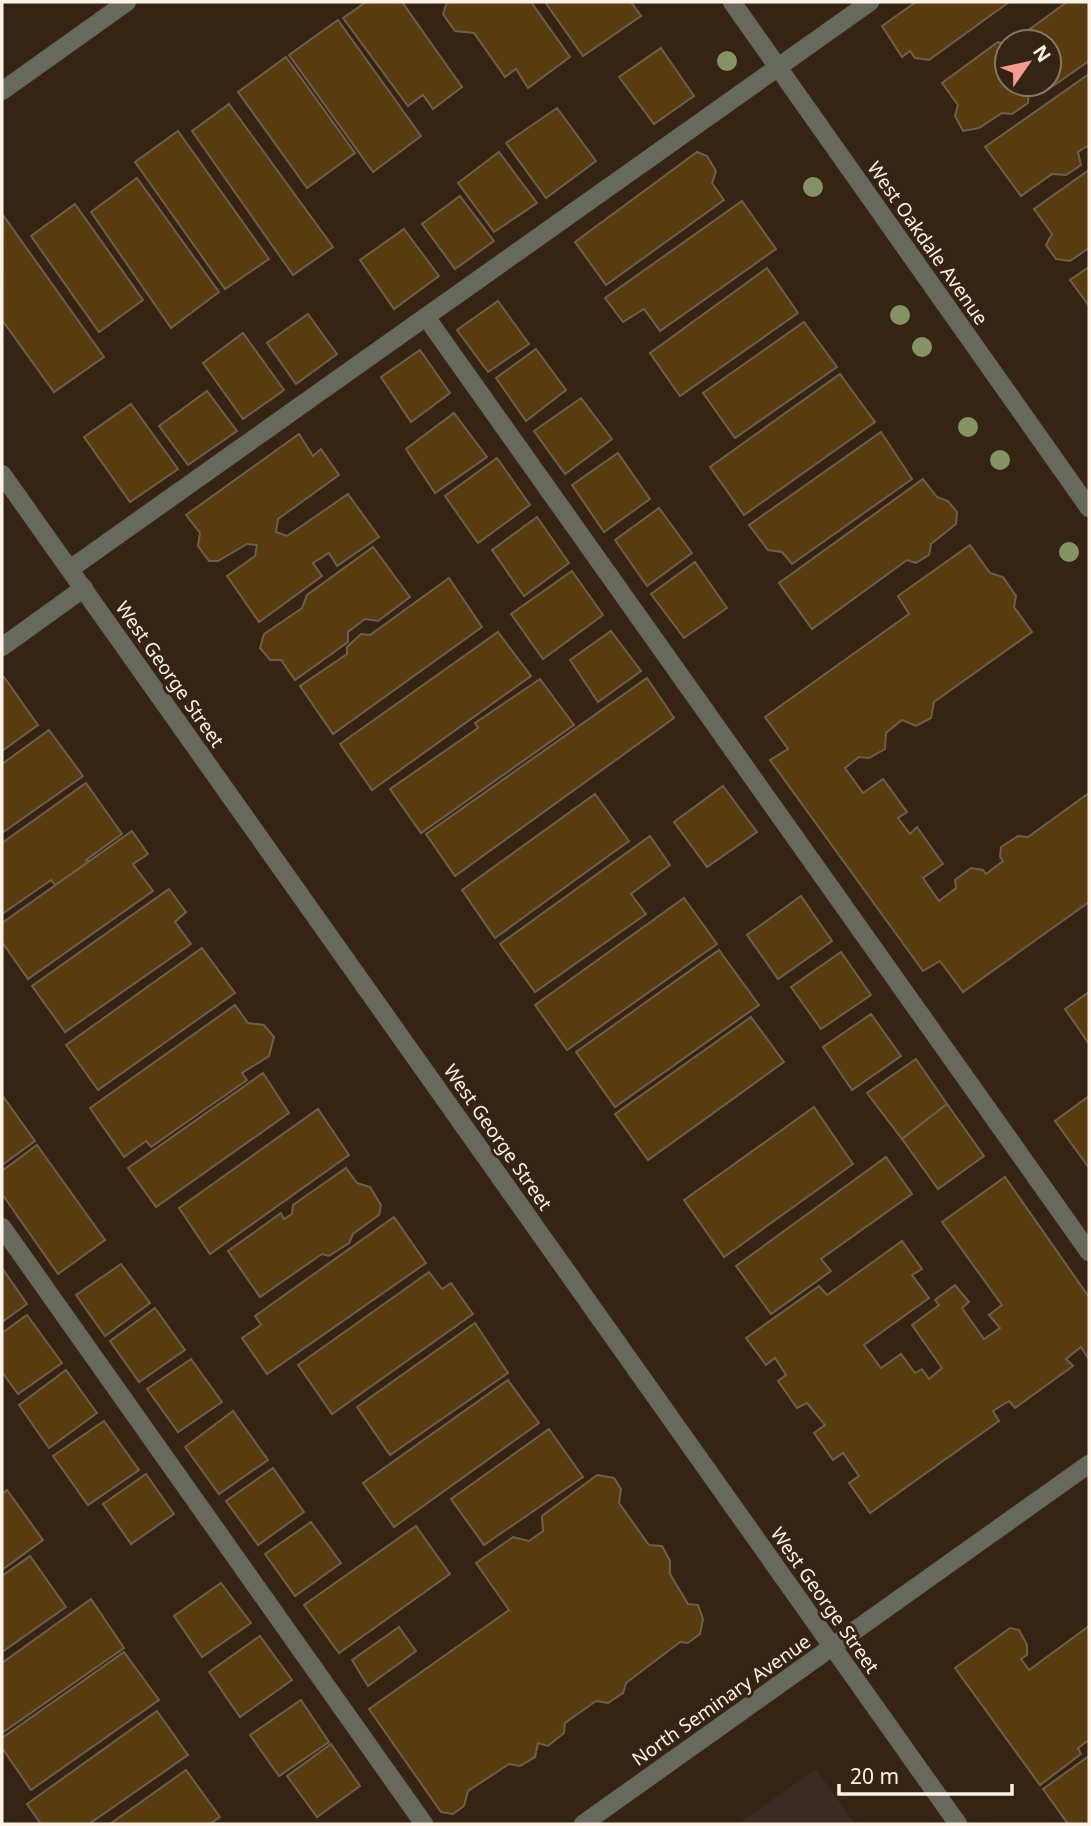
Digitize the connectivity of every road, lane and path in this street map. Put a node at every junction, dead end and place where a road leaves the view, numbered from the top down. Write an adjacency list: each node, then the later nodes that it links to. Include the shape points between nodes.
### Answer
1 (127, 2): 5 (street)
2 (732, 2): 4 (street, West Oakdale Avenue)
3 (870, 2): 4 (street)
4 (778, 67): 6 (street); 8 (street, West Oakdale Avenue)
5 (2, 91)
6 (426, 317): 9 (street); 13 (street)
7 (2, 474): 9 (street, West George Street)
8 (1089, 508)
9 (70, 569): 10 (street, West George Street)
10 (83, 588): 11 (street); 15 (street, West George Street)
11 (2, 647)
12 (2, 1227): 16 (street)
13 (1089, 1252)
14 (1089, 1464): 15 (street, North Seminary Avenue)
15 (833, 1647): 17 (street, North Seminary Avenue); 18 (street, West George Street)
16 (424, 1824)
17 (583, 1824)
18 (958, 1824)

